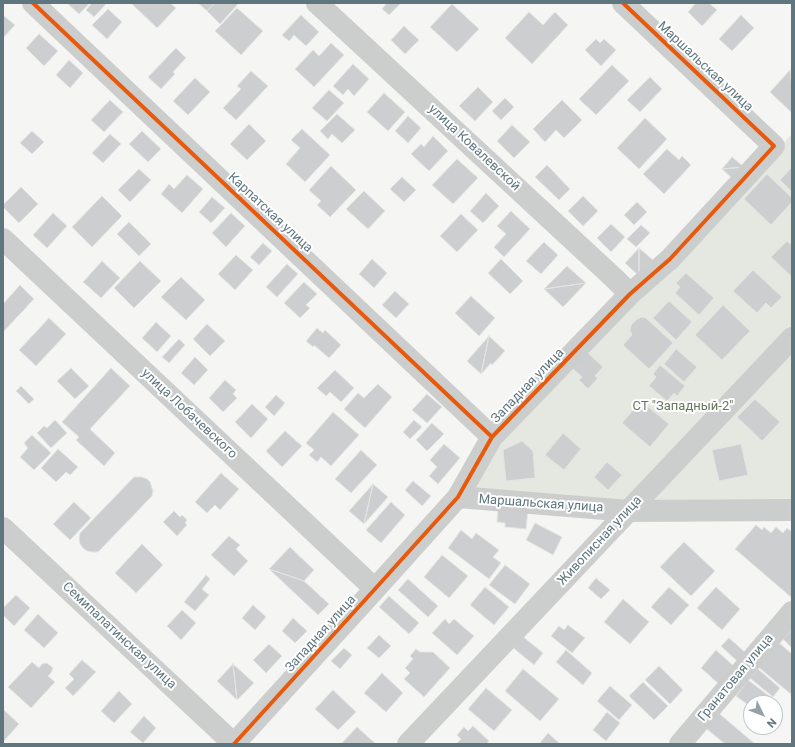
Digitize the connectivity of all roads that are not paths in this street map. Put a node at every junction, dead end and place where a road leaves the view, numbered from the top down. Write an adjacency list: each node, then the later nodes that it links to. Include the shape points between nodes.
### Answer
1 (33, 3): 8 (street, Карпатская улица)
2 (317, 3): 6 (street, улица Ковалевской)
3 (623, 3): 4 (street, Маршальская улица)
4 (774, 146): 6 (street, Западная улица, via 670,259)
5 (3, 239): 13 (street, улица Лобачевского)
6 (630, 294): 8 (street, Западная улица)
7 (792, 338): 11 (street, Живописная улица)
8 (492, 437): 9 (street, Западная улица)
9 (458, 497): 11 (street, Маршальская улица); 13 (street, Западная улица)
10 (792, 510): 11 (street, Маршальская улица)
11 (629, 511): 16 (street, Живописная улица)
12 (3, 528): 15 (street, Семипалатинская улица)
13 (375, 589): 15 (street, Западная улица)
14 (792, 612): 17 (street, Гранатовая улица)
15 (234, 744)
16 (408, 744)
17 (680, 744)

